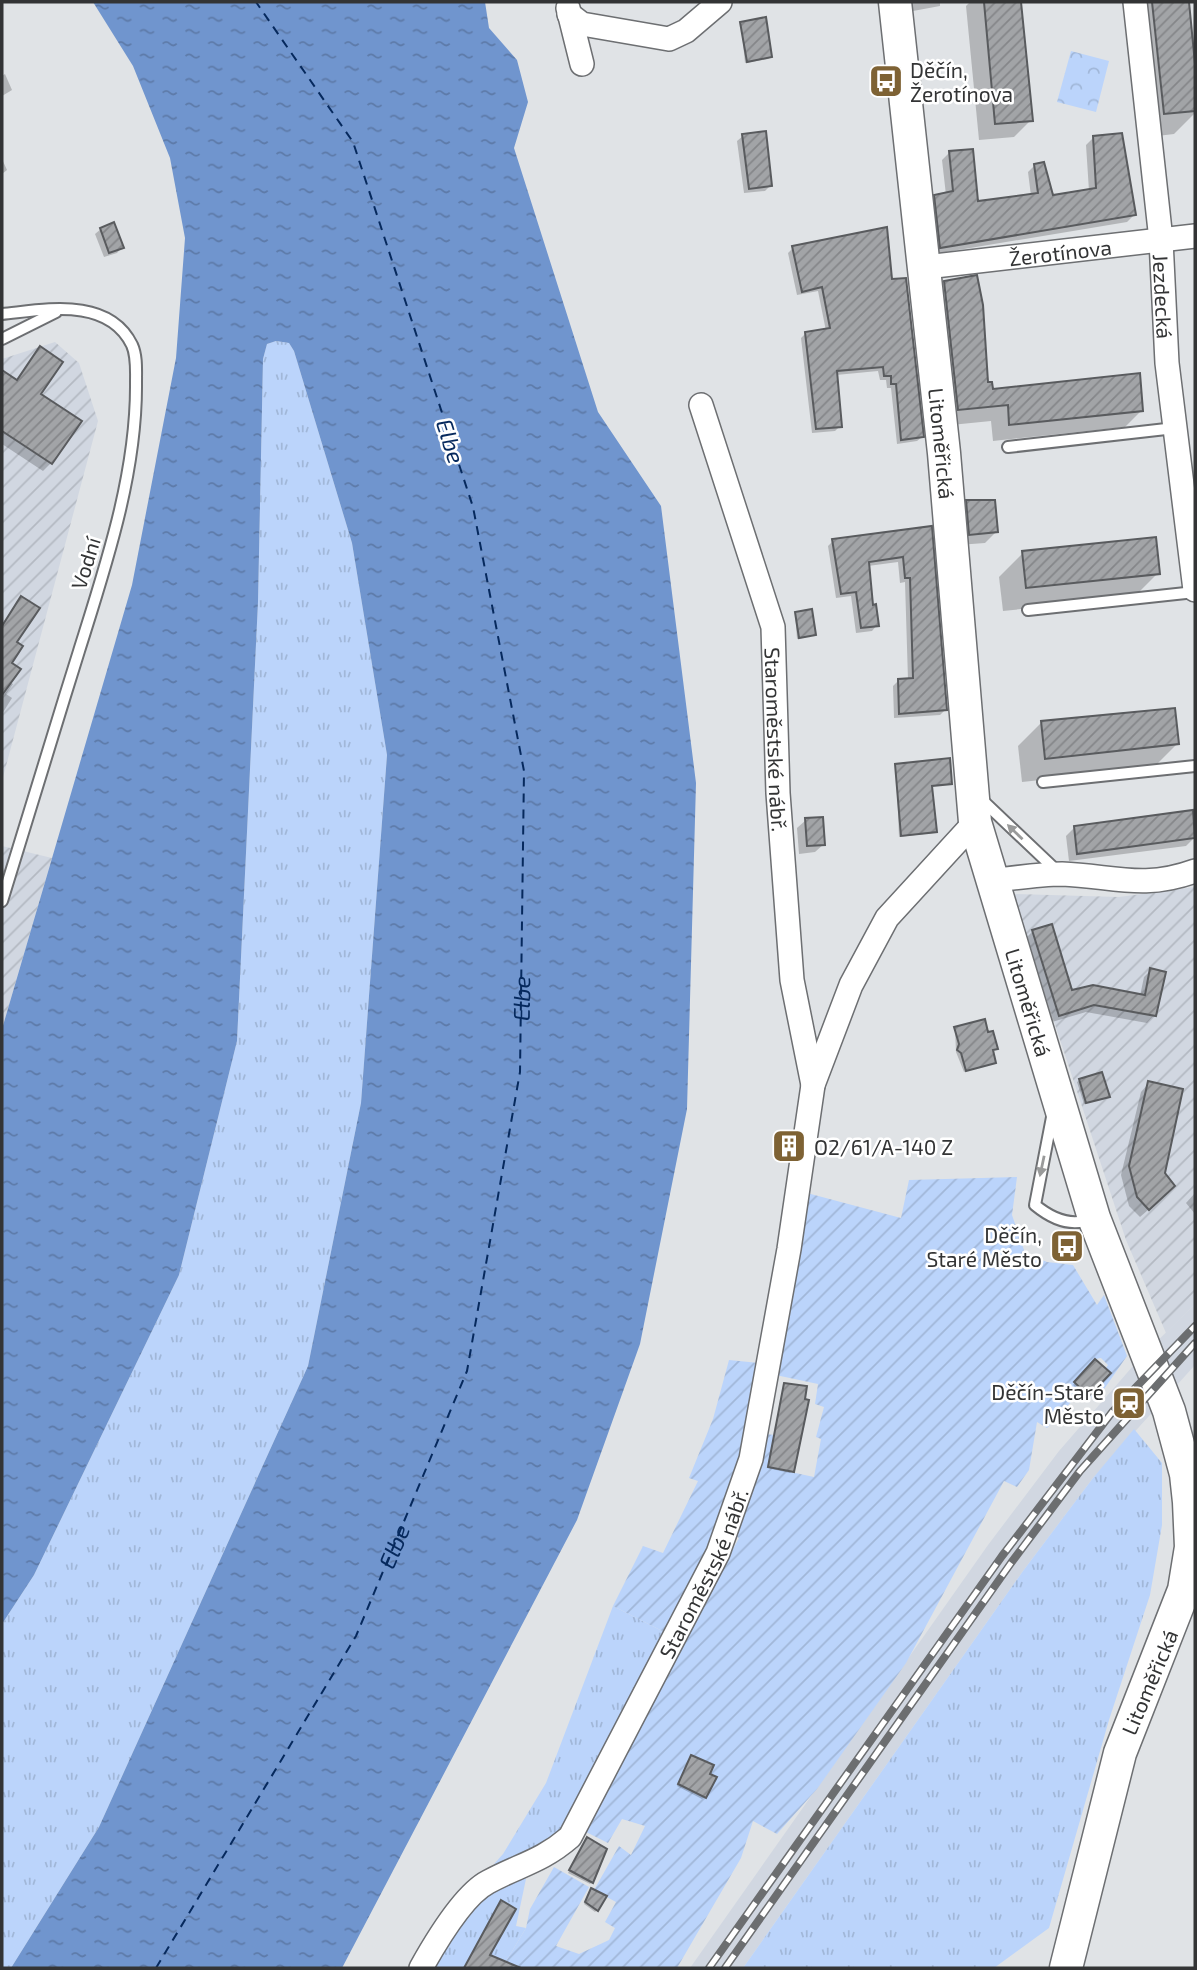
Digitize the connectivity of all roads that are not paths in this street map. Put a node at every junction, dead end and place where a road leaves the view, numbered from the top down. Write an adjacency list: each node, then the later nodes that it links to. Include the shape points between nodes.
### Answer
1 (720, 2): 4 (street, via 686,31 669,39 582,24)
2 (895, 2): 8 (main road, Litoměřická)
3 (1135, 2): 7 (street, Jezdecká)
4 (568, 8): 5 (street)
5 (582, 64)
6 (1195, 236): 7 (street, Žerotínova)
7 (1161, 240): 8 (street, Žerotínova); 13 (street, Jezdecká)
8 (926, 267): 19 (main road, Litoměřická)
9 (64, 308): 10 (lane, Vodní); 11 (lane); 24 (lane, Vodní, via 107,318 132,345 136,398 132,443 114,536)
10 (2, 314)
11 (2, 339)
12 (701, 405): 25 (street, Staroměstské nábř., via 773,627 778,793 792,980)
13 (1175, 428): 14 (lane); 15 (street, Jezdecká)
14 (1008, 446)
15 (1195, 591): 16 (lane)
16 (1028, 610)
17 (1195, 766): 18 (lane)
18 (1043, 782)
19 (971, 789): 20 (main road, Litoměřická); 22 (lane, one-way to 19)
20 (975, 822): 23 (main road, Litoměřická); 25 (street, Staroměstské nábř., via 887,918 852,985)
21 (1195, 871): 22 (street, via 1140,883)
22 (1060, 874): 23 (street)
23 (991, 881): 26 (main road, Litoměřická)
24 (2, 901)
25 (813, 1085): 29 (street, Staroměstské nábř., via 751,1459 718,1553 570,1837 547,1857 485,1883 456,1914)
26 (1056, 1099): 27 (main road, Litoměřická); 27 (lane, one-way to 27, via 1035,1205 1050,1218 1081,1224)
27 (1094, 1218): 28 (main road, Litoměřická, via 1169,1411)
28 (1192, 1505): 30 (main road, Litoměřická, via 1184,1590 1120,1753)
29 (421, 1968)
30 (1066, 1968)

